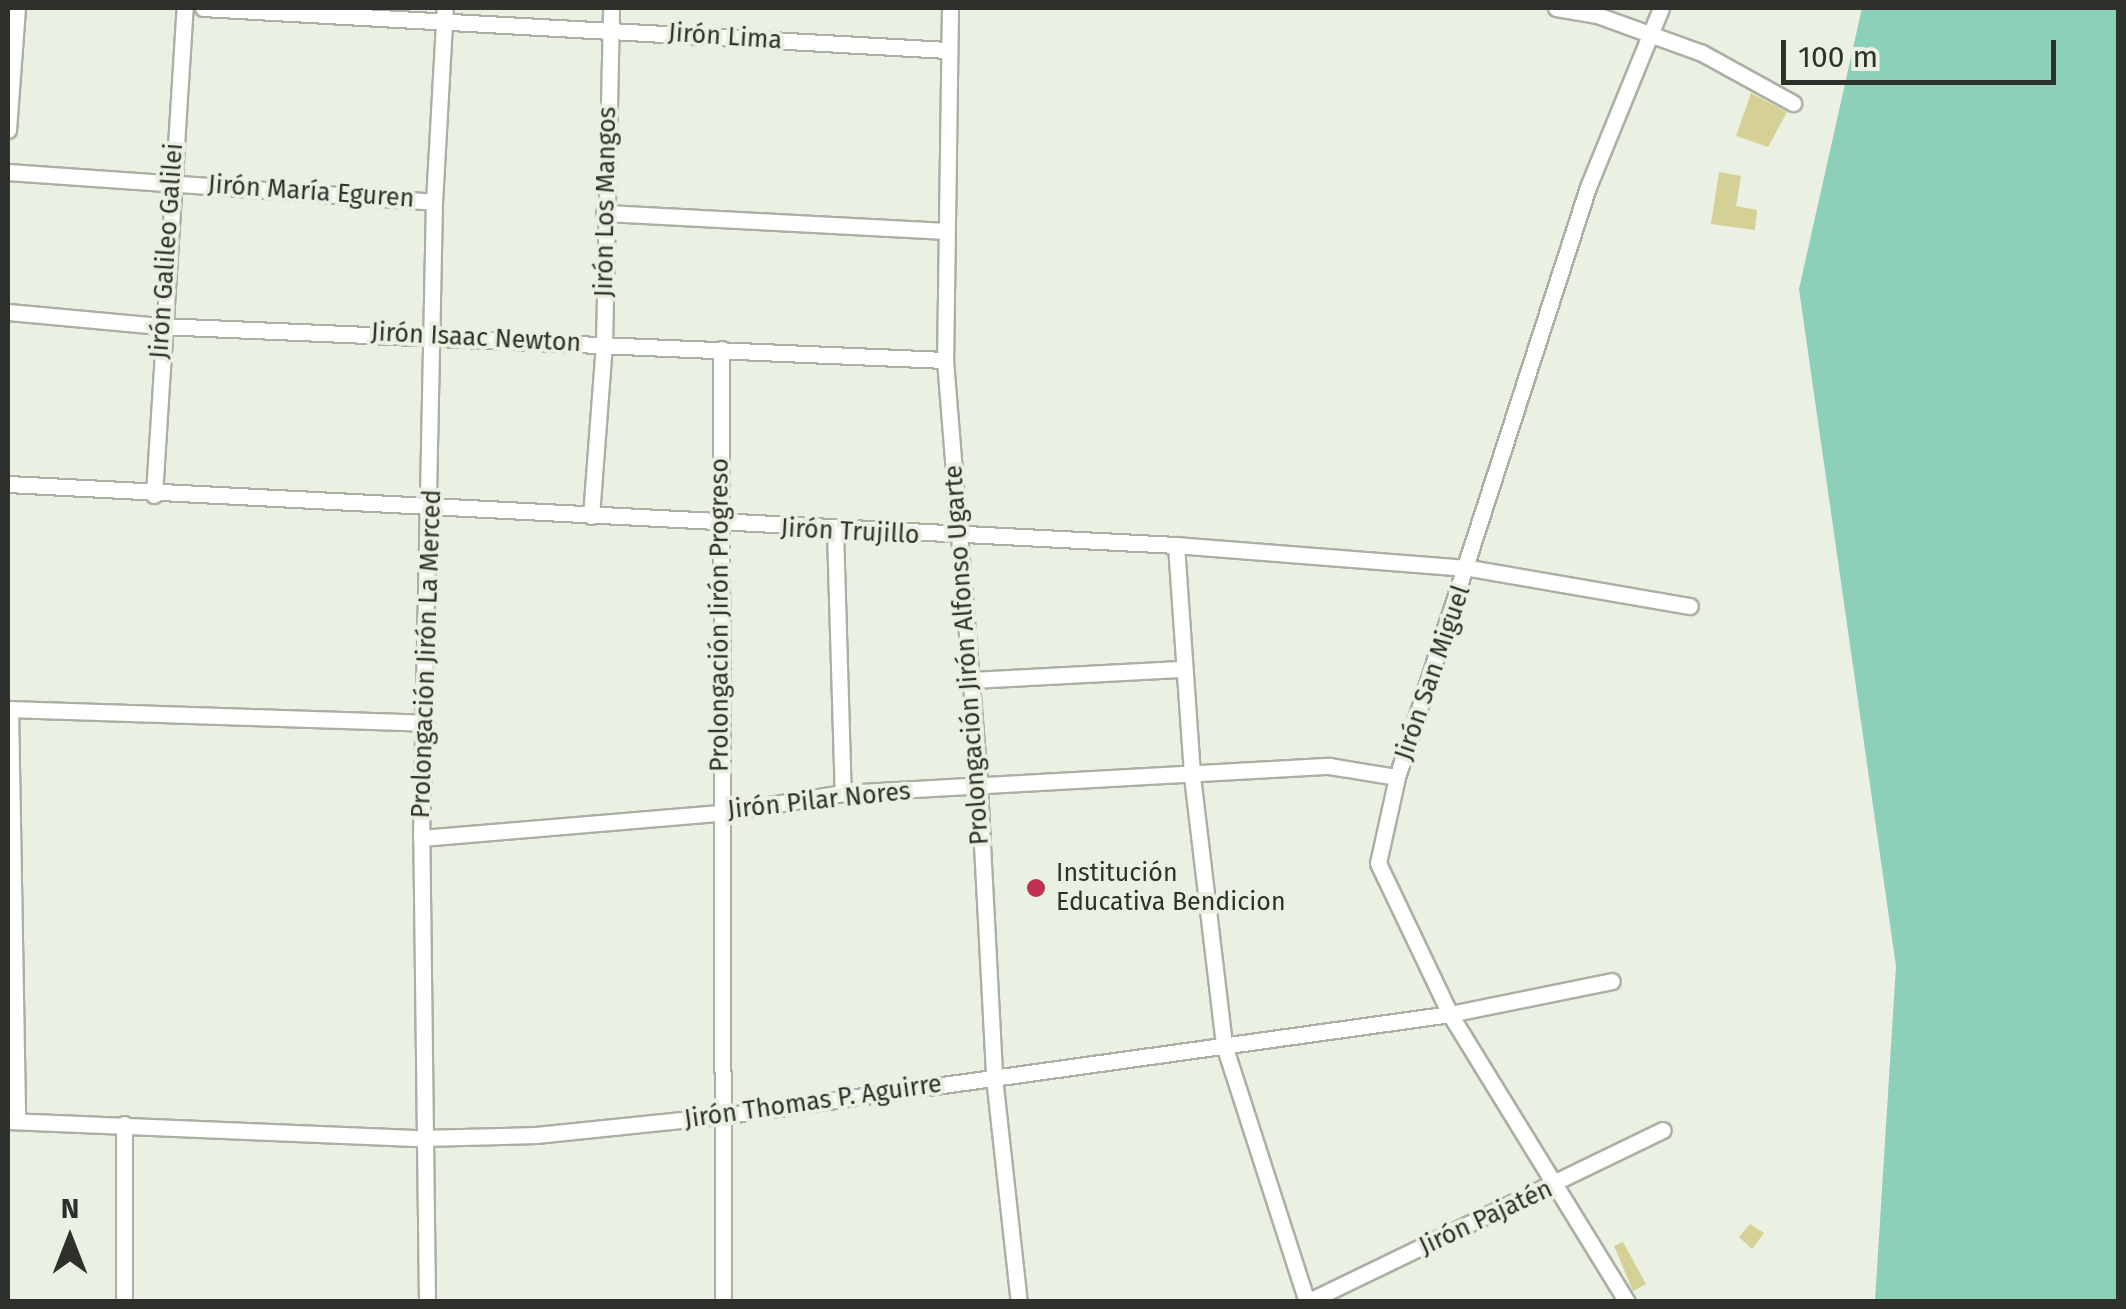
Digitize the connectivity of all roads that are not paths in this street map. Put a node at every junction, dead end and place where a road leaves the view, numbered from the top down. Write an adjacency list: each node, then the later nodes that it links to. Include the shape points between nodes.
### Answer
1 (17, 8): 13 (street)
2 (185, 8): 15 (street, Jirón Galileo Galilei)
3 (203, 8): 8 (street, Jirón Lima)
4 (611, 8): 9 (street, Jirón Los Mangos)
5 (950, 8): 11 (street, Prolongación Jirón Alfonso Ugarte)
6 (1556, 8): 10 (street)
7 (1661, 8): 10 (street, Jirón San Miguel)
8 (445, 12): 9 (street, Jirón Lima); 16 (street, Prolongación Jirón La Merced)
9 (611, 29): 11 (street, Jirón Lima); 17 (street, Jirón Los Mangos)
10 (1650, 32): 12 (street); 33 (street, Jirón San Miguel, via 1588,187)
11 (947, 50): 18 (street, Prolongación Jirón Alfonso Ugarte)
12 (1793, 102)
13 (8, 130)
14 (8, 172): 15 (street, Jirón María Eguren)
15 (172, 181): 16 (street, Jirón María Eguren); 20 (street, Jirón Galileo Galilei)
16 (434, 202): 21 (street, Prolongación Jirón La Merced)
17 (604, 213): 18 (street); 22 (street, Jirón Los Mangos)
18 (944, 231): 24 (street, Prolongación Jirón Alfonso Ugarte)
19 (8, 312): 20 (street, Jirón Isaac Newton)
20 (160, 326): 21 (street, Jirón Isaac Newton); 26 (street, Jirón Galileo Galilei)
21 (434, 334): 22 (street, Jirón Isaac Newton); 27 (street, Prolongación Jirón La Merced)
22 (604, 346): 23 (street, Jirón Isaac Newton); 28 (street, Jirón Los Mangos)
23 (721, 348): 24 (street, Jirón Isaac Newton); 29 (street, Prolongación Jirón Progreso)
24 (945, 360): 31 (street, Prolongación Jirón Alfonso Ugarte)
25 (8, 484): 26 (street, Jirón Trujillo)
26 (154, 496): 27 (street, Jirón Trujillo)
27 (432, 510): 28 (street, Jirón Trujillo); 38 (street, Prolongación Jirón La Merced)
28 (592, 516): 29 (street, Jirón Trujillo)
29 (720, 526): 30 (street, Jirón Trujillo); 43 (street, Prolongación Jirón Progreso)
30 (835, 531): 31 (street, Jirón Trujillo); 42 (street)
31 (958, 537): 32 (street, Jirón Trujillo); 36 (street, Prolongación Jirón Alfonso Ugarte)
32 (1176, 545): 33 (street, Jirón Trujillo); 35 (street)
33 (1469, 568): 34 (street, Jirón Trujillo); 40 (street, Jirón San Miguel)
34 (1690, 606)
35 (1182, 669): 36 (street); 39 (street)
36 (970, 680): 41 (street, Prolongación Jirón Alfonso Ugarte)
37 (9, 709): 38 (street); 50 (street)
38 (426, 722): 44 (street, Prolongación Jirón La Merced)
39 (1192, 776): 40 (street, Jirón Pilar Nores, via 1329,766); 41 (street, Jirón Pilar Nores); 47 (street)
40 (1397, 778): 46 (street, Jirón San Miguel, via 1378,863)
41 (979, 787): 42 (street, Jirón Pilar Nores); 48 (street, Prolongación Jirón Alfonso Ugarte)
42 (843, 794): 43 (street, Jirón Pilar Nores)
43 (720, 813): 44 (street, Jirón Pilar Nores); 49 (street, Prolongación Jirón Progreso)
44 (421, 838): 53 (street, Prolongación Jirón La Merced)
45 (1612, 981): 46 (street, Jirón Thomas P. Aguirre)
46 (1450, 1014): 47 (street, Jirón Thomas P. Aguirre); 54 (street, Jirón San Miguel)
47 (1224, 1045): 48 (street, Jirón Thomas P. Aguirre); 59 (street)
48 (994, 1077): 49 (street, Jirón Thomas P. Aguirre); 58 (street, Prolongación Jirón Alfonso Ugarte)
49 (721, 1116): 53 (street, Jirón Thomas P. Aguirre, via 536,1136); 57 (street, Prolongación Jirón Progreso)
50 (12, 1121): 51 (street, Jirón Thomas P. Aguirre)
51 (124, 1124): 53 (street, Jirón Thomas P. Aguirre); 55 (street)
52 (1663, 1130): 54 (street, Jirón Pajatén)
53 (421, 1138): 56 (street, Prolongación Jirón La Merced)
54 (1558, 1184): 59 (street, Jirón Pajatén); 60 (street, Jirón San Miguel)
55 (124, 1302)
56 (427, 1302)
57 (723, 1302)
58 (1019, 1302)
59 (1307, 1302)
60 (1627, 1302)

